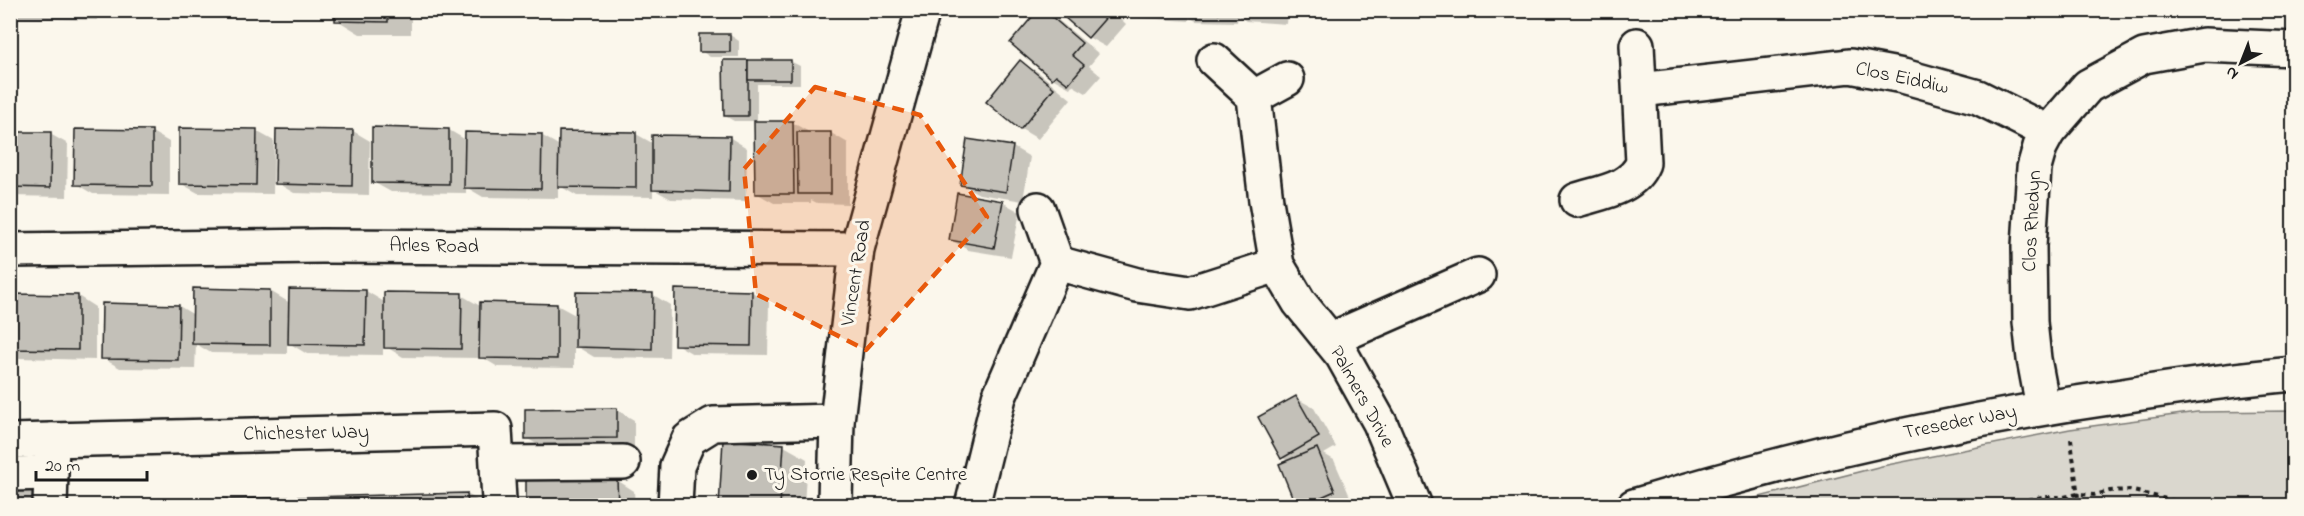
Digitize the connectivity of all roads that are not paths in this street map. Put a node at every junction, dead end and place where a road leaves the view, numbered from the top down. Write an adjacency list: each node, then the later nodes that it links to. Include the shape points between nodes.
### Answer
1 (922, 10): 11 (street, Vincent Road)
2 (1637, 45): 6 (street)
3 (2294, 49): 8 (street, Clos Rhedyn, via 2204,45 2144,56 2088,86)
4 (1214, 60): 7 (street)
5 (1287, 79): 7 (street)
6 (1640, 90): 8 (street, Clos Eiddiw, via 1850,66 1978,97); 9 (street, via 1643,162 1638,173 1618,188)
7 (1254, 97): 14 (street, Palmers Drive)
8 (2048, 132): 18 (street, Clos Rhedyn, via 2034,168 2029,246 2030,322)
9 (1577, 200)
10 (1038, 208): 13 (street)
11 (856, 249): 12 (street, Arles Road, via 310,246); 19 (street, Vincent Road)
12 (10, 250)
13 (1058, 263): 14 (street, via 1137,285 1190,293); 30 (street, via 999,397)
14 (1277, 265): 16 (street, Palmers Drive, via 1299,302)
15 (1478, 275): 16 (street)
16 (1330, 340): 31 (street, Palmers Drive, via 1380,423)
17 (2294, 374): 18 (street, Treseder Way)
18 (2043, 407): 32 (street, Treseder Way, via 1861,443)
19 (837, 421): 28 (street, via 713,424 689,440 677,466); 29 (street, Vincent Road)
20 (52, 440): 21 (street, Chichester Way); 23 (street, Chichester Way, via 495,429); 24 (street)
21 (10, 441)
22 (623, 462): 23 (street)
23 (498, 463): 26 (street, Chichester Way)
24 (50, 473): 25 (street); 27 (street)
25 (10, 474)
26 (498, 500)
27 (50, 506)
28 (675, 506)
29 (837, 506)
30 (972, 506)
31 (1415, 506)
32 (1634, 506)

